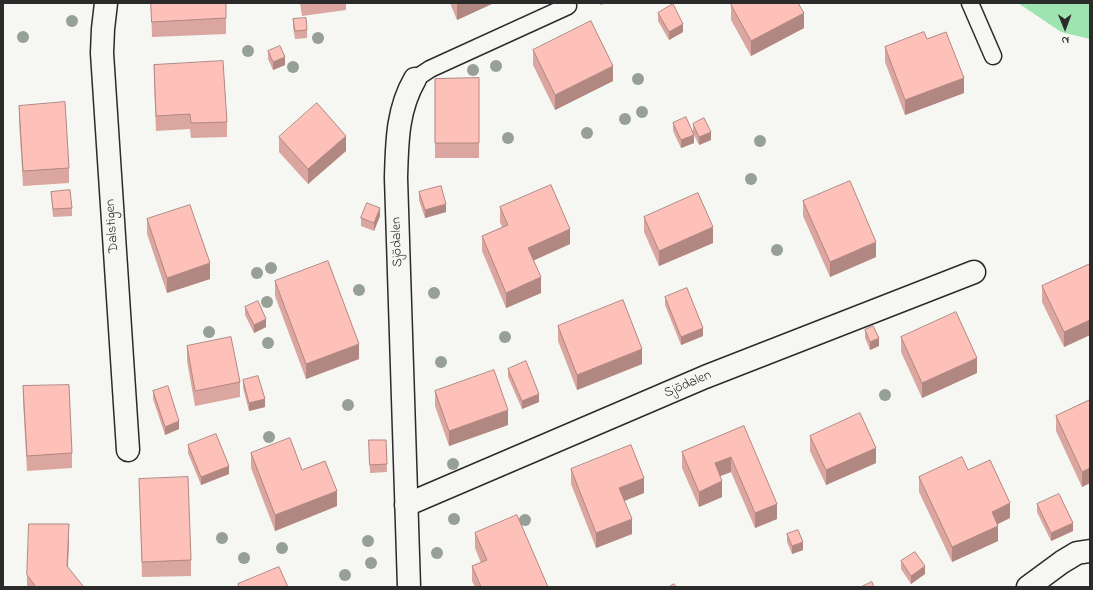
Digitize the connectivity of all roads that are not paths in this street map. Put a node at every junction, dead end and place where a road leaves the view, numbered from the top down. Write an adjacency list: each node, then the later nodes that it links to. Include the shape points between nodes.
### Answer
1 (106, 3): 7 (street, Dalstigen, via 102,54)
2 (970, 3): 4 (lane)
3 (568, 6): 5 (lane, via 430,69)
4 (993, 56)
5 (415, 79): 8 (street, Sjödalen, via 408,90 400,118 396,178)
6 (974, 272): 8 (street, Sjödalen, via 705,377)
7 (128, 450)
8 (406, 504): 10 (street, Sjödalen)
9 (1090, 551): 11 (street, via 1077,553)
10 (409, 587)
11 (1028, 587)

